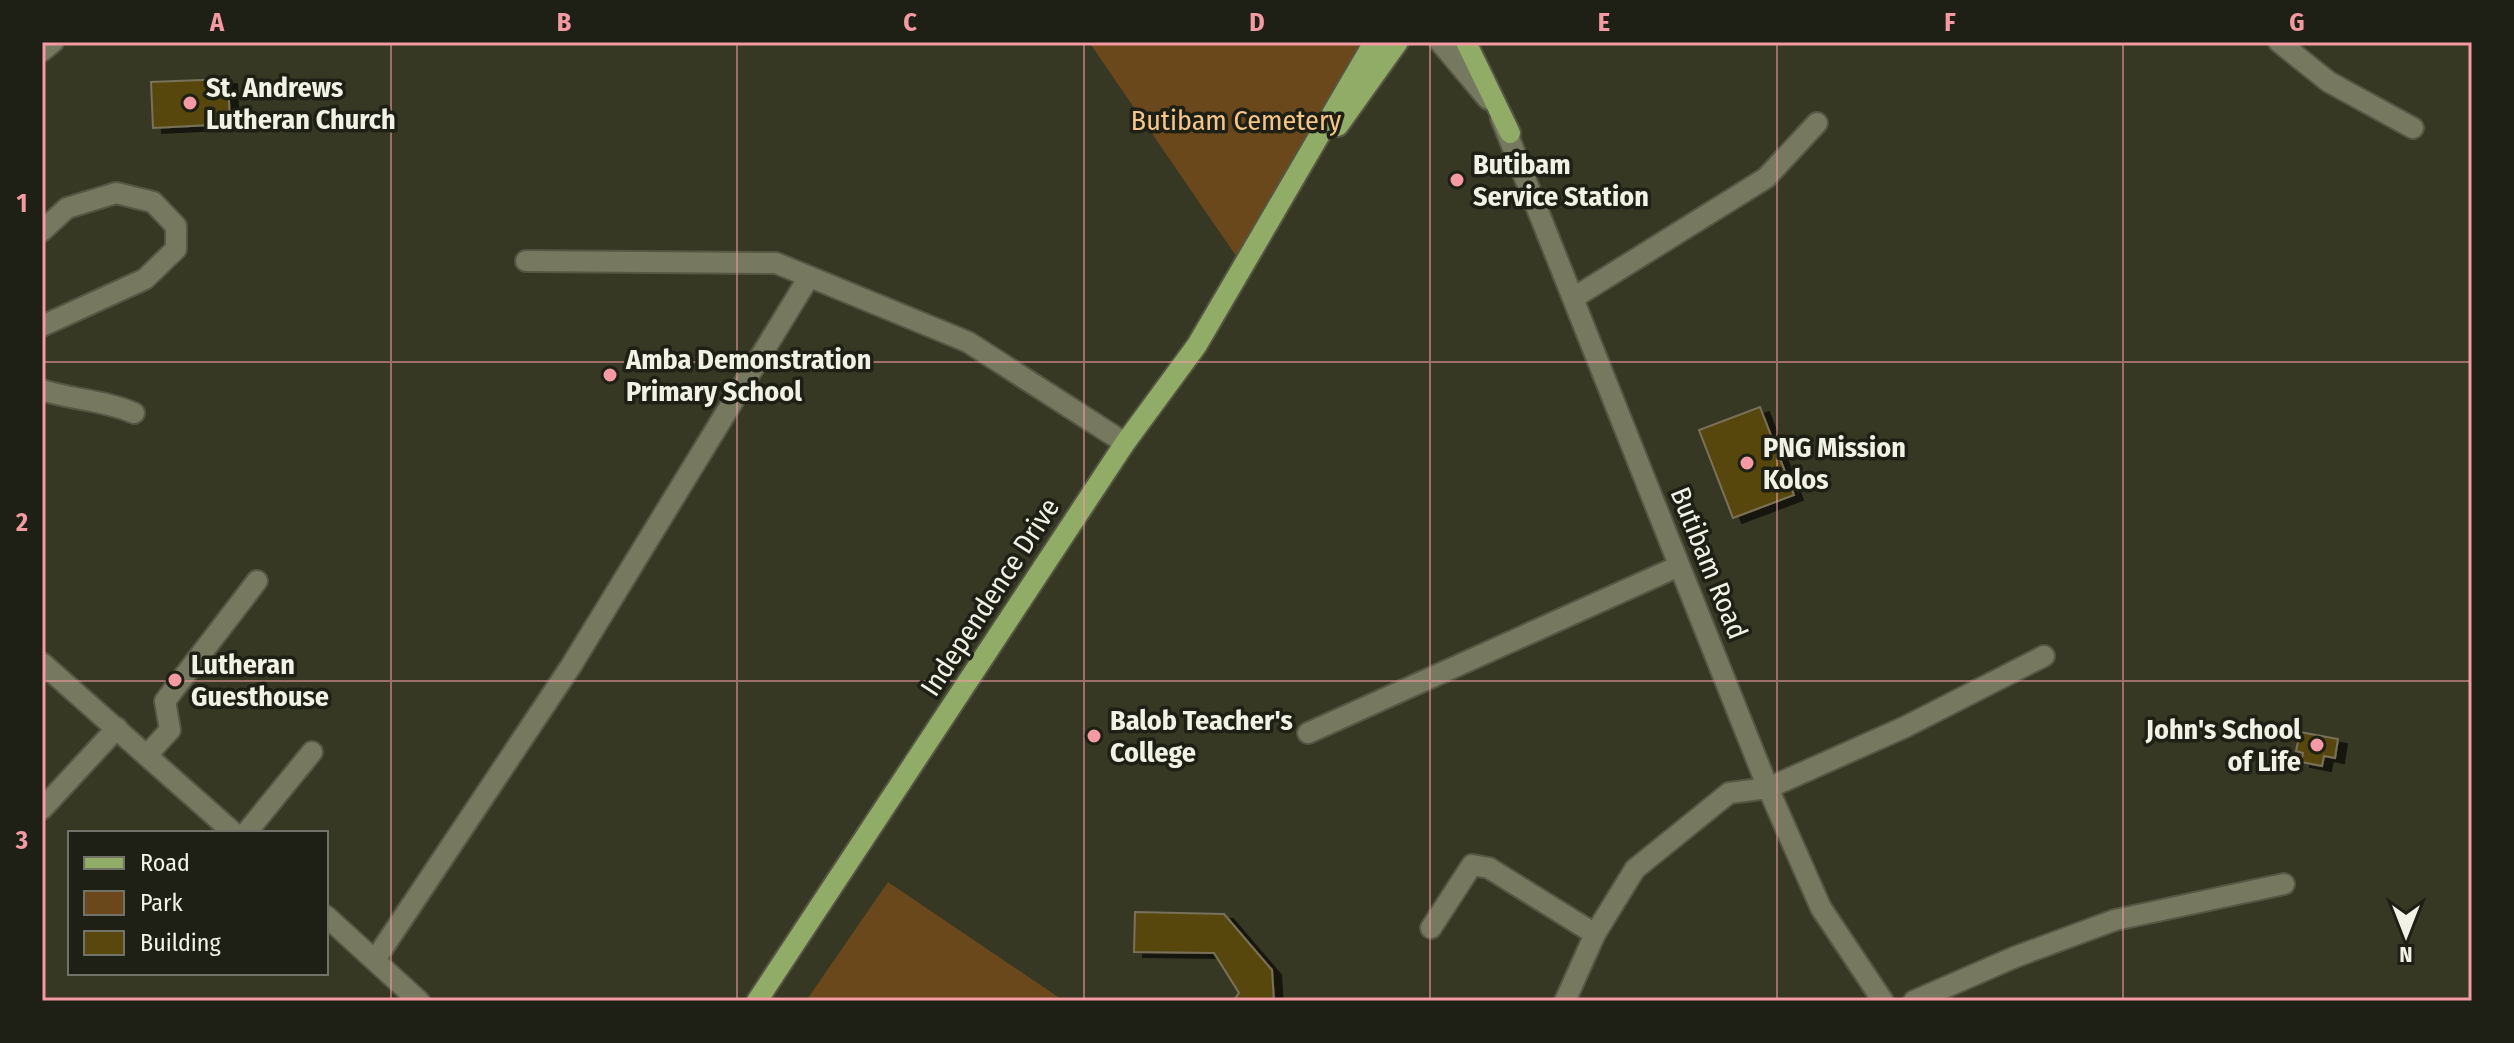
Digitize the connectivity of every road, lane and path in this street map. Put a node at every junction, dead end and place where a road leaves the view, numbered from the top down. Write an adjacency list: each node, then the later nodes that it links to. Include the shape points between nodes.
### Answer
1 (53, 42): 8 (street)
2 (1374, 42): 12 (main road)
3 (1398, 42): 12 (main road)
4 (1440, 42): 11 (street, Butibam Road)
5 (1456, 42): 11 (street, Butibam Road)
6 (1466, 42): 11 (main road)
7 (2279, 42): 10 (street, via 2329,82)
8 (42, 51)
9 (1817, 123): 16 (street, via 1766,178)
10 (2413, 128)
11 (1510, 133): 16 (street, Butibam Road)
12 (1269, 223): 20 (main road, Independence Drive, via 1197,345)
13 (42, 231): 17 (street, via 67,208 116,193 153,202 176,226 176,249 145,279)
14 (526, 261): 15 (street, via 776,263)
15 (809, 277): 20 (street, via 968,342); 37 (street, via 571,666)
16 (1575, 297): 21 (street, Butibam Road)
17 (42, 326)
18 (42, 390): 19 (street, via 71,400 108,401)
19 (134, 413)
20 (1125, 443): 39 (main road, Independence Drive)
21 (1679, 566): 26 (street); 29 (street, Butibam Road)
22 (257, 581): 28 (street, via 165,701 170,730)
23 (2044, 656): 29 (street, via 1905,727)
24 (42, 663): 25 (street)
25 (117, 728): 28 (street); 30 (street)
26 (1308, 733)
27 (312, 752): 32 (street)
28 (147, 755): 31 (street)
29 (1768, 788): 36 (street, via 1729,793 1635,869); 41 (street, Butibam Road, via 1821,908)
30 (42, 809)
31 (232, 831)
32 (248, 831)
33 (2284, 884): 42 (street, via 2115,920)
34 (328, 918): 37 (street)
35 (1431, 928): 36 (street, via 1472,865 1489,868)
36 (1595, 934): 40 (street)
37 (375, 960): 38 (street)
38 (419, 1001)
39 (757, 1001)
40 (1565, 1001)
41 (1883, 1001)
42 (1914, 1001)

